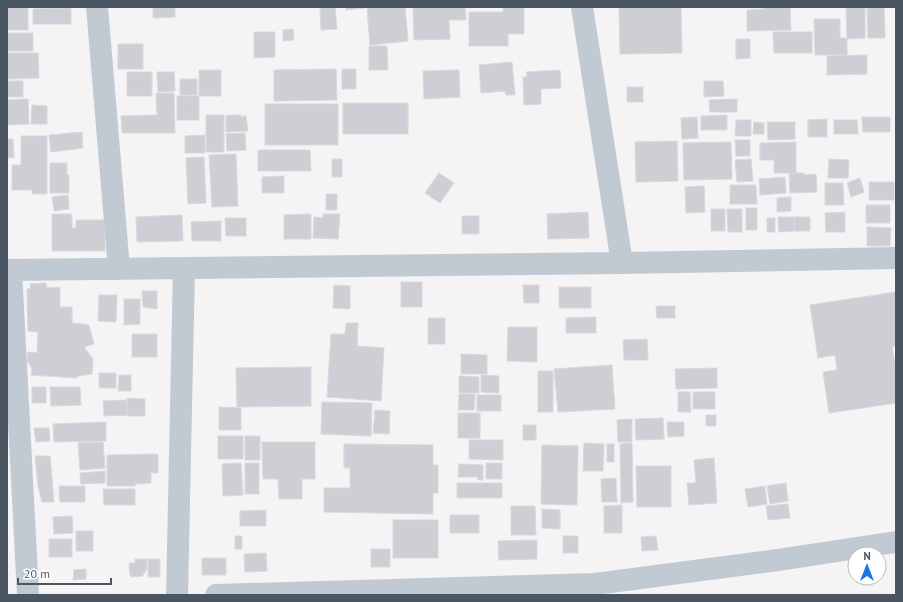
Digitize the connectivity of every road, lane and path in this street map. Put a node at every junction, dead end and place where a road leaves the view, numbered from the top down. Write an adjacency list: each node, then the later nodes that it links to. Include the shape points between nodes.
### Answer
1 (97, 7): 6 (street)
2 (582, 7): 4 (street)
3 (896, 258): 4 (street)
4 (622, 263): 5 (street)
5 (184, 268): 6 (street); 12 (street)
6 (119, 269): 7 (street)
7 (9, 270): 11 (street)
8 (896, 542): 9 (street)
9 (596, 590): 10 (street, via 509,586)
10 (341, 593): 13 (street)
11 (28, 595)
12 (177, 595)
13 (216, 595)

